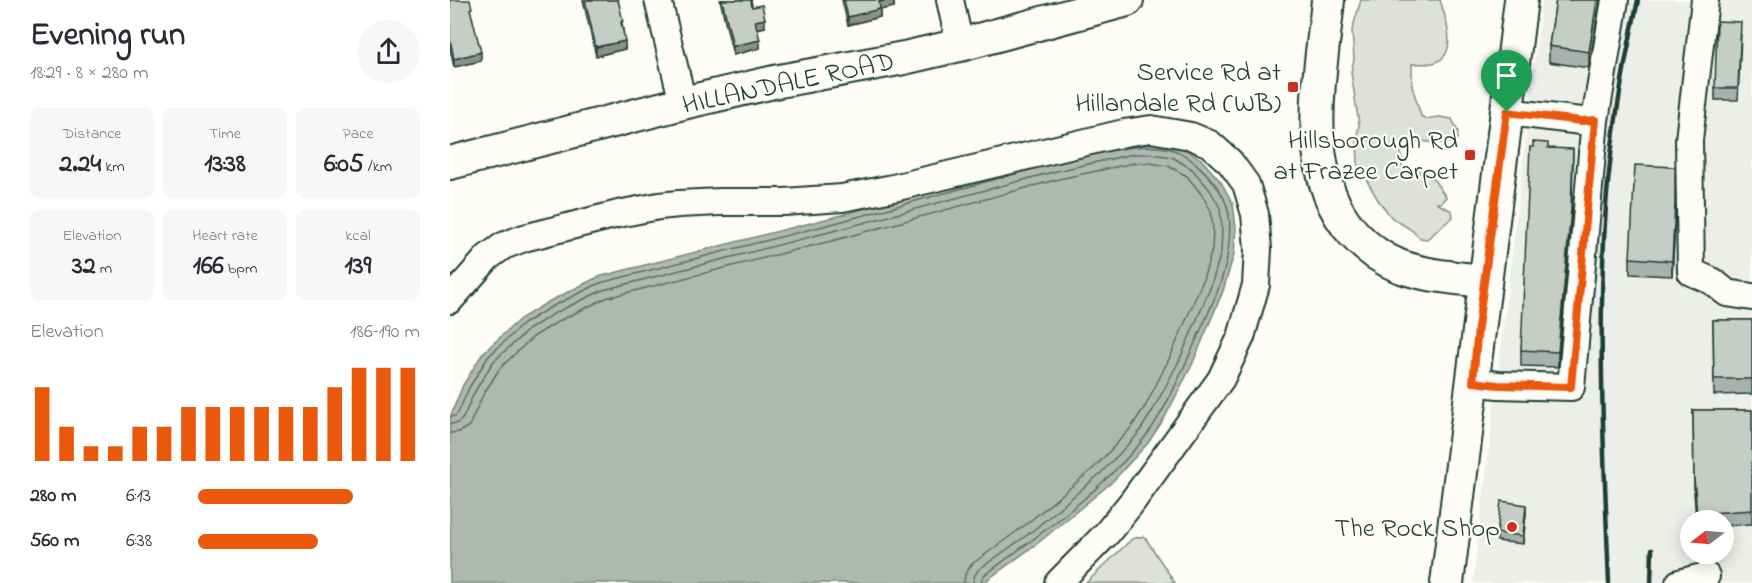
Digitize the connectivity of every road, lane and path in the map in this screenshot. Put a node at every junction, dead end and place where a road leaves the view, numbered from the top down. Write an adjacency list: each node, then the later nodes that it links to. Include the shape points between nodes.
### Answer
1 (658, 0): 9 (street)
2 (950, 0): 8 (street)
3 (1127, 0): 8 (main road, HILLANDALE ROAD)
4 (1328, 0): 13 (main road, via 1318,131 1321,168 1330,200 1360,241 1399,266 1432,275)
5 (1521, 0): 10 (main road)
6 (1615, 0): 11 (street)
7 (1706, 0): 14 (street, via 1689,140 1691,272 1727,293)
8 (960, 45): 9 (main road, HILLANDALE ROAD)
9 (683, 103): 12 (main road, HILLANDALE ROAD)
10 (1507, 112): 11 (street); 13 (main road)
11 (1595, 120): 16 (street, via 1571,387)
12 (450, 162)
13 (1484, 281): 16 (main road)
14 (1752, 297)
15 (450, 300): 18 (street, via 488,257 503,246 618,214 679,204 843,198 1151,129 1191,136 1210,144 1246,184 1255,214 1256,285 1241,337 1221,379 1132,502)
16 (1473, 382): 19 (main road)
17 (1706, 576): 20 (street)
18 (1058, 583)
19 (1447, 583)
20 (1679, 583)

